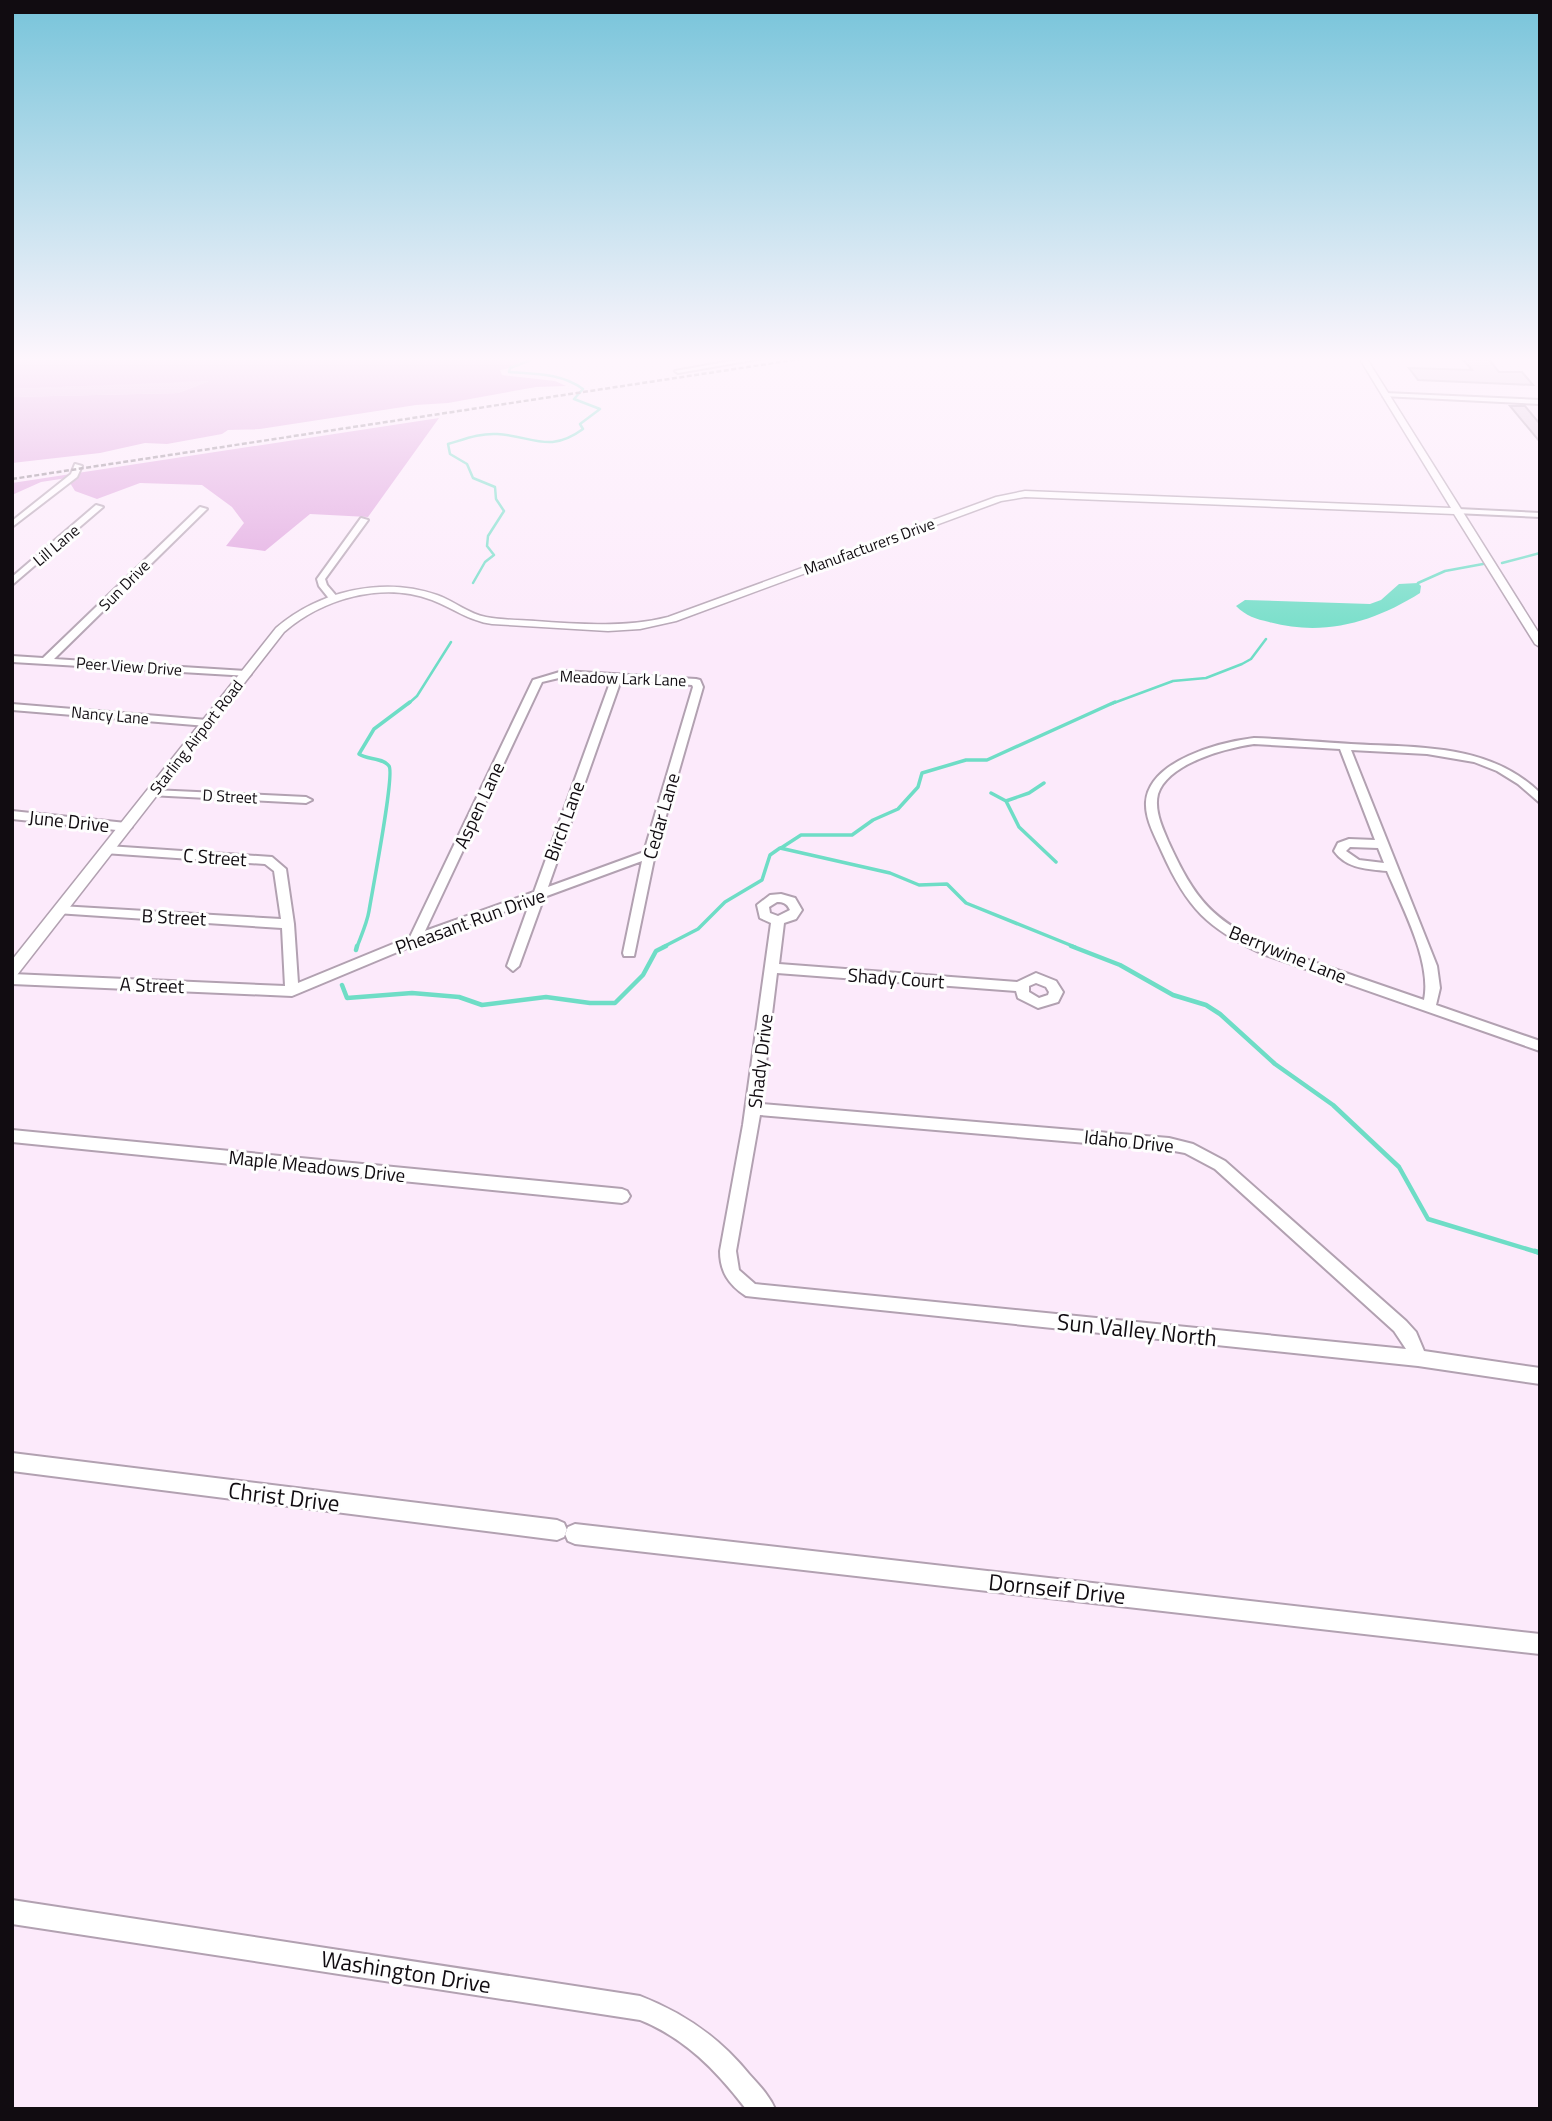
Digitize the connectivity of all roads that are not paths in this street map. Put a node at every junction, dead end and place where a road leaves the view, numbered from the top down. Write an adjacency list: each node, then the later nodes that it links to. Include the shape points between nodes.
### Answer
1 (1423, 455): 5 (street)
2 (78, 466): 8 (street, via 74,475)
3 (99, 507): 9 (street, Lill Lane)
4 (203, 509): 13 (street, Sun Drive)
5 (1458, 511): 6 (street); 10 (street, Manufacturers Drive, via 1025,494 999,499 681,620 636,627 484,620 432,597 404,591); 11 (street)
6 (1540, 515)
7 (364, 520): 10 (street, via 321,578)
8 (12, 524)
9 (12, 582)
10 (334, 599): 14 (street, Starling Airport Road, via 288,622)
11 (1540, 645)
12 (12, 659): 13 (street, Peer View Drive)
13 (46, 661): 14 (street, Peer View Drive)
14 (246, 674): 19 (street, Starling Airport Road)
15 (549, 676): 16 (street, Meadow Lark Lane); 34 (street, Aspen Lane, via 538,680)
16 (617, 677): 17 (street, Meadow Lark Lane); 30 (street, Birch Lane)
17 (696, 681): 28 (street, Cedar Lane)
18 (12, 707): 19 (street, Nancy Lane)
19 (207, 723): 21 (street, Starling Airport Road)
20 (1344, 746): 23 (street, Berrywine Lane, via 1468,757 1513,776); 26 (street); 43 (street, Berrywine Lane, via 1254,741 1222,747 1160,780 1152,796 1153,815 1186,893 1221,927 1268,951)
21 (153, 793): 22 (street, D Street); 25 (street, Starling Airport Road)
22 (306, 800)
23 (1540, 800)
24 (12, 816): 25 (street, June Drive)
25 (126, 827): 27 (street, Starling Airport Road)
26 (1382, 844): 29 (street); 29 (street, via 1349,843 1340,851 1355,863)
27 (108, 850): 31 (street, Starling Airport Road); 33 (street, C Street, via 268,860 280,869)
28 (649, 855): 30 (street, Pheasant Run Drive); 35 (street, Cedar Lane)
29 (1391, 867): 43 (street, via 1431,966)
30 (537, 896): 34 (street, Pheasant Run Drive); 37 (street, Birch Lane)
31 (60, 910): 33 (street, B Street); 36 (street, Starling Airport Road)
32 (778, 921): 38 (street, Shady Drive)
33 (288, 924): 42 (street, C Street)
34 (415, 940): 42 (street, Pheasant Run Drive)
35 (629, 953)
36 (19, 954): 39 (street, Starling Airport Road)
37 (513, 966)
38 (771, 968): 41 (street, Shady Court); 45 (street, Shady Drive)
39 (12, 971)
40 (12, 979): 42 (street, A Street)
41 (1021, 987)
42 (292, 991)
43 (1429, 1008): 44 (street, Berrywine Lane)
44 (1540, 1046)
45 (756, 1109): 48 (street, Shady Drive, via 747,1135 728,1251 727,1266); 49 (street, Idaho Drive, via 1188,1149 1220,1165 1400,1326)
46 (12, 1136): 47 (street, Maple Meadows Drive)
47 (622, 1196)
48 (736, 1280): 49 (street, Sun Valley North, via 752,1291)
49 (1418, 1358): 50 (street, Sun Valley North)
50 (1540, 1376)
51 (12, 1462): 52 (street, Christ Drive)
52 (566, 1532): 53 (street, Dornseif Drive)
53 (1540, 1644)
54 (12, 1912): 55 (street, Washington Drive, via 640,2008 660,2014 698,2037)
55 (762, 2109)

